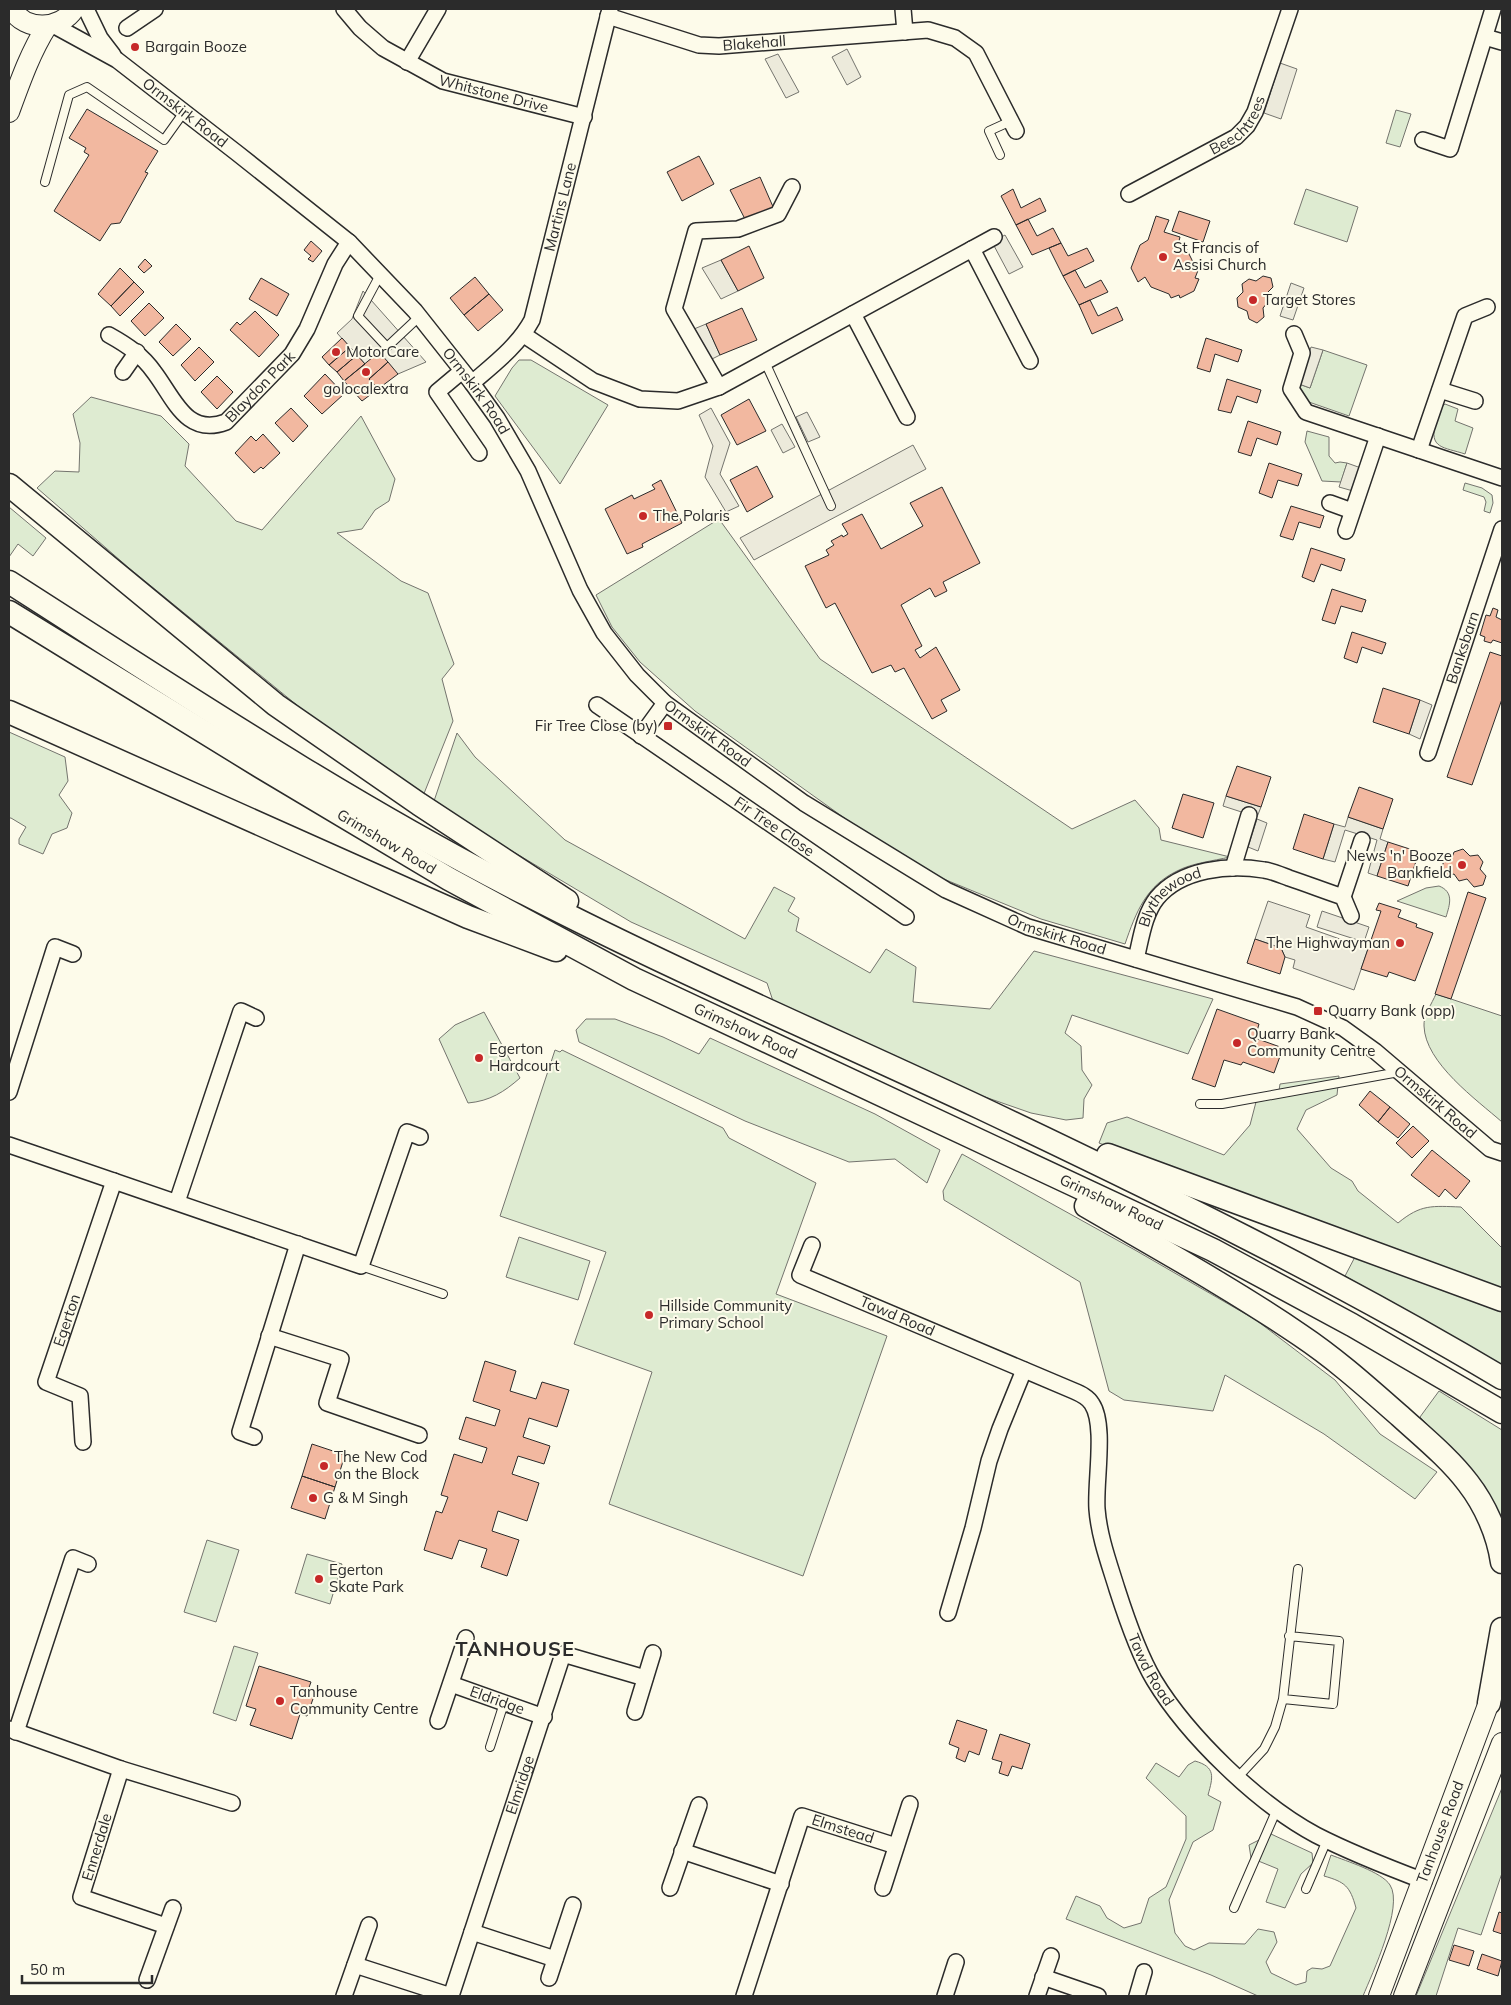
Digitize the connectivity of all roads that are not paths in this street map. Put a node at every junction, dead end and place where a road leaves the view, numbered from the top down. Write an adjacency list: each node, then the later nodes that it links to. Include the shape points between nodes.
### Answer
1 (12, 9): 11 (street, via 23,20 35,25)
2 (74, 9): 11 (street, via 64,20)
3 (86, 9): 16 (street, Ormskirk Road, via 100,38)
4 (155, 9): 12 (street)
5 (344, 9): 17 (street, Whitstone Drive, via 383,48)
6 (438, 9): 17 (street)
7 (904, 9): 13 (street)
8 (1290, 9): 26 (street, Beechtrees, via 1255,112 1247,126 1236,137)
9 (1493, 9): 14 (street)
10 (609, 12): 13 (street, Blakehall, via 699,45); 20 (street, Martins Lane)
11 (50, 25): 16 (street, Ormskirk Road); 18 (street, via 36,44)
12 (127, 28)
13 (905, 32): 21 (street, Blakehall, via 928,30 954,38 976,53)
14 (1484, 36): 15 (street); 22 (street, via 1450,150)
15 (1502, 42)
16 (117, 60): 19 (street, Ormskirk Road)
17 (407, 62): 20 (street, Whitstone Drive, via 443,81)
18 (9, 112)
19 (184, 112): 24 (lane, via 164,140 87,86 69,95); 28 (street, Ormskirk Road)
20 (584, 117): 34 (street, Martins Lane, via 532,320)
21 (1014, 126): 23 (lane, via 989,131)
22 (1423, 140)
23 (1000, 156)
24 (45, 182)
25 (792, 187): 43 (street, via 778,214 738,229 696,231 674,309)
26 (1129, 194)
27 (994, 237): 29 (street)
28 (349, 242): 30 (street, Ormskirk Road); 37 (street, Blaydon Park, via 292,354 226,422 215,426 190,420)
29 (972, 249): 32 (street); 38 (street)
30 (381, 274): 33 (street, Ormskirk Road); 33 (lane, via 358,316 387,347)
31 (1486, 307): 44 (street, via 1465,316)
32 (852, 314): 39 (street); 46 (street)
33 (419, 317): 40 (street, Ormskirk Road)
34 (524, 334): 42 (street, Martins Lane); 43 (street, via 593,381 640,399 678,401)
35 (1294, 334): 47 (street, via 1302,353 1291,389 1306,412)
36 (109, 335): 37 (street, Blaydon Park)
37 (137, 352): 41 (street)
38 (1030, 361)
39 (764, 362): 43 (street); 53 (lane)
40 (462, 371): 42 (street, Ormskirk Road); 49 (street, via 437,392)
41 (123, 372)
42 (472, 384): 59 (street, Ormskirk Road, via 497,418 528,471 580,590 604,633 636,676)
43 (719, 387)
44 (1440, 390): 45 (street); 48 (street)
45 (1475, 401)
46 (907, 418)
47 (1378, 436): 48 (street); 54 (street)
48 (1419, 450): 50 (street)
49 (479, 453)
50 (1502, 478)
51 (9, 485): 71 (main road, via 276,705 443,820)
52 (1330, 503): 54 (street)
53 (832, 506)
54 (1352, 510): 55 (street)
55 (1346, 531)
56 (1501, 538): 63 (street, Banksbarn)
57 (9, 582): 71 (main road, Grimshaw Road, via 422,838 526,894)
58 (9, 612): 73 (main road, Grimshaw Road, via 449,879)
59 (665, 703): 62 (street); 72 (street, Ormskirk Road, via 804,803 946,890 1028,927)
60 (597, 705): 62 (street, Fir Tree Close)
61 (9, 712): 73 (main road, via 468,917)
62 (641, 736): 69 (street, Fir Tree Close)
63 (1428, 753)
64 (1249, 815): 66 (street)
65 (1362, 840): 67 (street)
66 (1233, 868): 67 (street, Blythewood, via 1265,870); 72 (street, Blythewood, via 1192,875 1172,885 1157,898 1148,916)
67 (1343, 897): 68 (street)
68 (1352, 916)
69 (906, 918)
70 (73, 954): 76 (street, via 55,947)
71 (649, 954): 78 (main road, Grimshaw Road)
72 (1136, 959): 75 (street, Ormskirk Road, via 1297,1007 1343,1028)
73 (634, 979): 80 (main road, Grimshaw Road)
74 (256, 1018): 84 (street, via 241,1011)
75 (1399, 1072): 77 (lane, via 1222,1104); 82 (street, Ormskirk Road, via 1490,1149)
76 (9, 1092)
77 (1200, 1104)
78 (982, 1109): 89 (main road); 92 (main road, Grimshaw Road, via 1238,1232 1415,1326)
79 (420, 1137): 87 (street, via 407,1132)
80 (970, 1138): 93 (main road, Grimshaw Road, via 1213,1250 1352,1325); 97 (main road, via 1216,1282 1301,1336 1364,1384 1468,1482 1488,1514)
81 (9, 1145): 83 (street)
82 (1502, 1153)
83 (114, 1181): 84 (street); 96 (street, Egerton, via 46,1382 80,1396)
84 (177, 1202): 85 (street)
85 (298, 1244): 87 (street); 90 (street)
86 (812, 1245): 91 (street, Tawd Road, via 800,1275)
87 (361, 1266): 88 (lane)
88 (443, 1294)
89 (1502, 1300)
90 (269, 1336): 94 (street, via 341,1360 327,1403); 95 (street, via 240,1432)
91 (1024, 1370): 100 (street, via 989,1461); 118 (street, Tawd Road, via 1080,1393 1092,1404 1099,1433 1097,1508 1100,1530 1124,1607 1153,1678 1169,1703)
92 (1502, 1378)
93 (1502, 1412)
94 (419, 1435)
95 (254, 1437)
96 (83, 1442)
97 (1502, 1562)
98 (88, 1564): 114 (street, via 73,1558)
99 (1298, 1569): 102 (lane)
100 (948, 1613)
101 (1502, 1629): 110 (main road)
102 (1289, 1636): 108 (lane); 108 (lane, via 1339,1641 1336,1677 1333,1704)
103 (466, 1638): 107 (street)
104 (653, 1653): 106 (street)
105 (1502, 1667): 110 (street, Tanhouse Road)
106 (645, 1678): 111 (street); 112 (street, Elmridge, via 563,1654)
107 (451, 1684): 109 (street, Eldridge); 113 (street)
108 (1283, 1699): 118 (lane, via 1276,1727 1264,1749)
109 (504, 1703): 112 (street, Eldridge); 116 (lane)
110 (1489, 1703): 126 (street, Tanhouse Road)
111 (635, 1712)
112 (544, 1717): 136 (street, Elmridge)
113 (438, 1721)
114 (12, 1730): 117 (street)
115 (1502, 1743): 153 (street, Tanhouse Road)
116 (490, 1747)
117 (121, 1769): 119 (street); 135 (street, Ennerdale, via 81,1897)
118 (1238, 1777): 122 (street, Tawd Road)
119 (232, 1803)
120 (910, 1804): 124 (street)
121 (699, 1805): 125 (street)
122 (1277, 1808): 123 (street, Tawd Road); 133 (lane)
123 (1327, 1840): 126 (street, Tawd Road); 130 (lane)
124 (896, 1846): 127 (street, Elmstead, via 802,1816); 129 (street)
125 (682, 1851): 127 (street); 128 (street)
126 (1424, 1881): 152 (street, Tanhouse Road)
127 (781, 1884): 147 (street, Elmstead)
128 (670, 1888)
129 (883, 1888)
130 (1306, 1889)
131 (573, 1905): 138 (street)
132 (173, 1908): 135 (street)
133 (1234, 1908)
134 (369, 1924): 140 (street)
135 (166, 1926): 144 (street)
136 (472, 1932): 138 (street); 146 (street, Elmridge)
137 (1051, 1956): 142 (street)
138 (555, 1960): 143 (street)
139 (956, 1962): 148 (street)
140 (355, 1965): 145 (street); 146 (street)
141 (1144, 1972): 151 (street)
142 (1043, 1977): 149 (street); 150 (street)
143 (549, 1978)
144 (147, 1980)
145 (344, 1996)
146 (451, 1996)
147 (744, 1996)
148 (945, 1996)
149 (1037, 1996)
150 (1098, 1996)
151 (1137, 1996)
152 (1379, 1996)
153 (1404, 1996)

